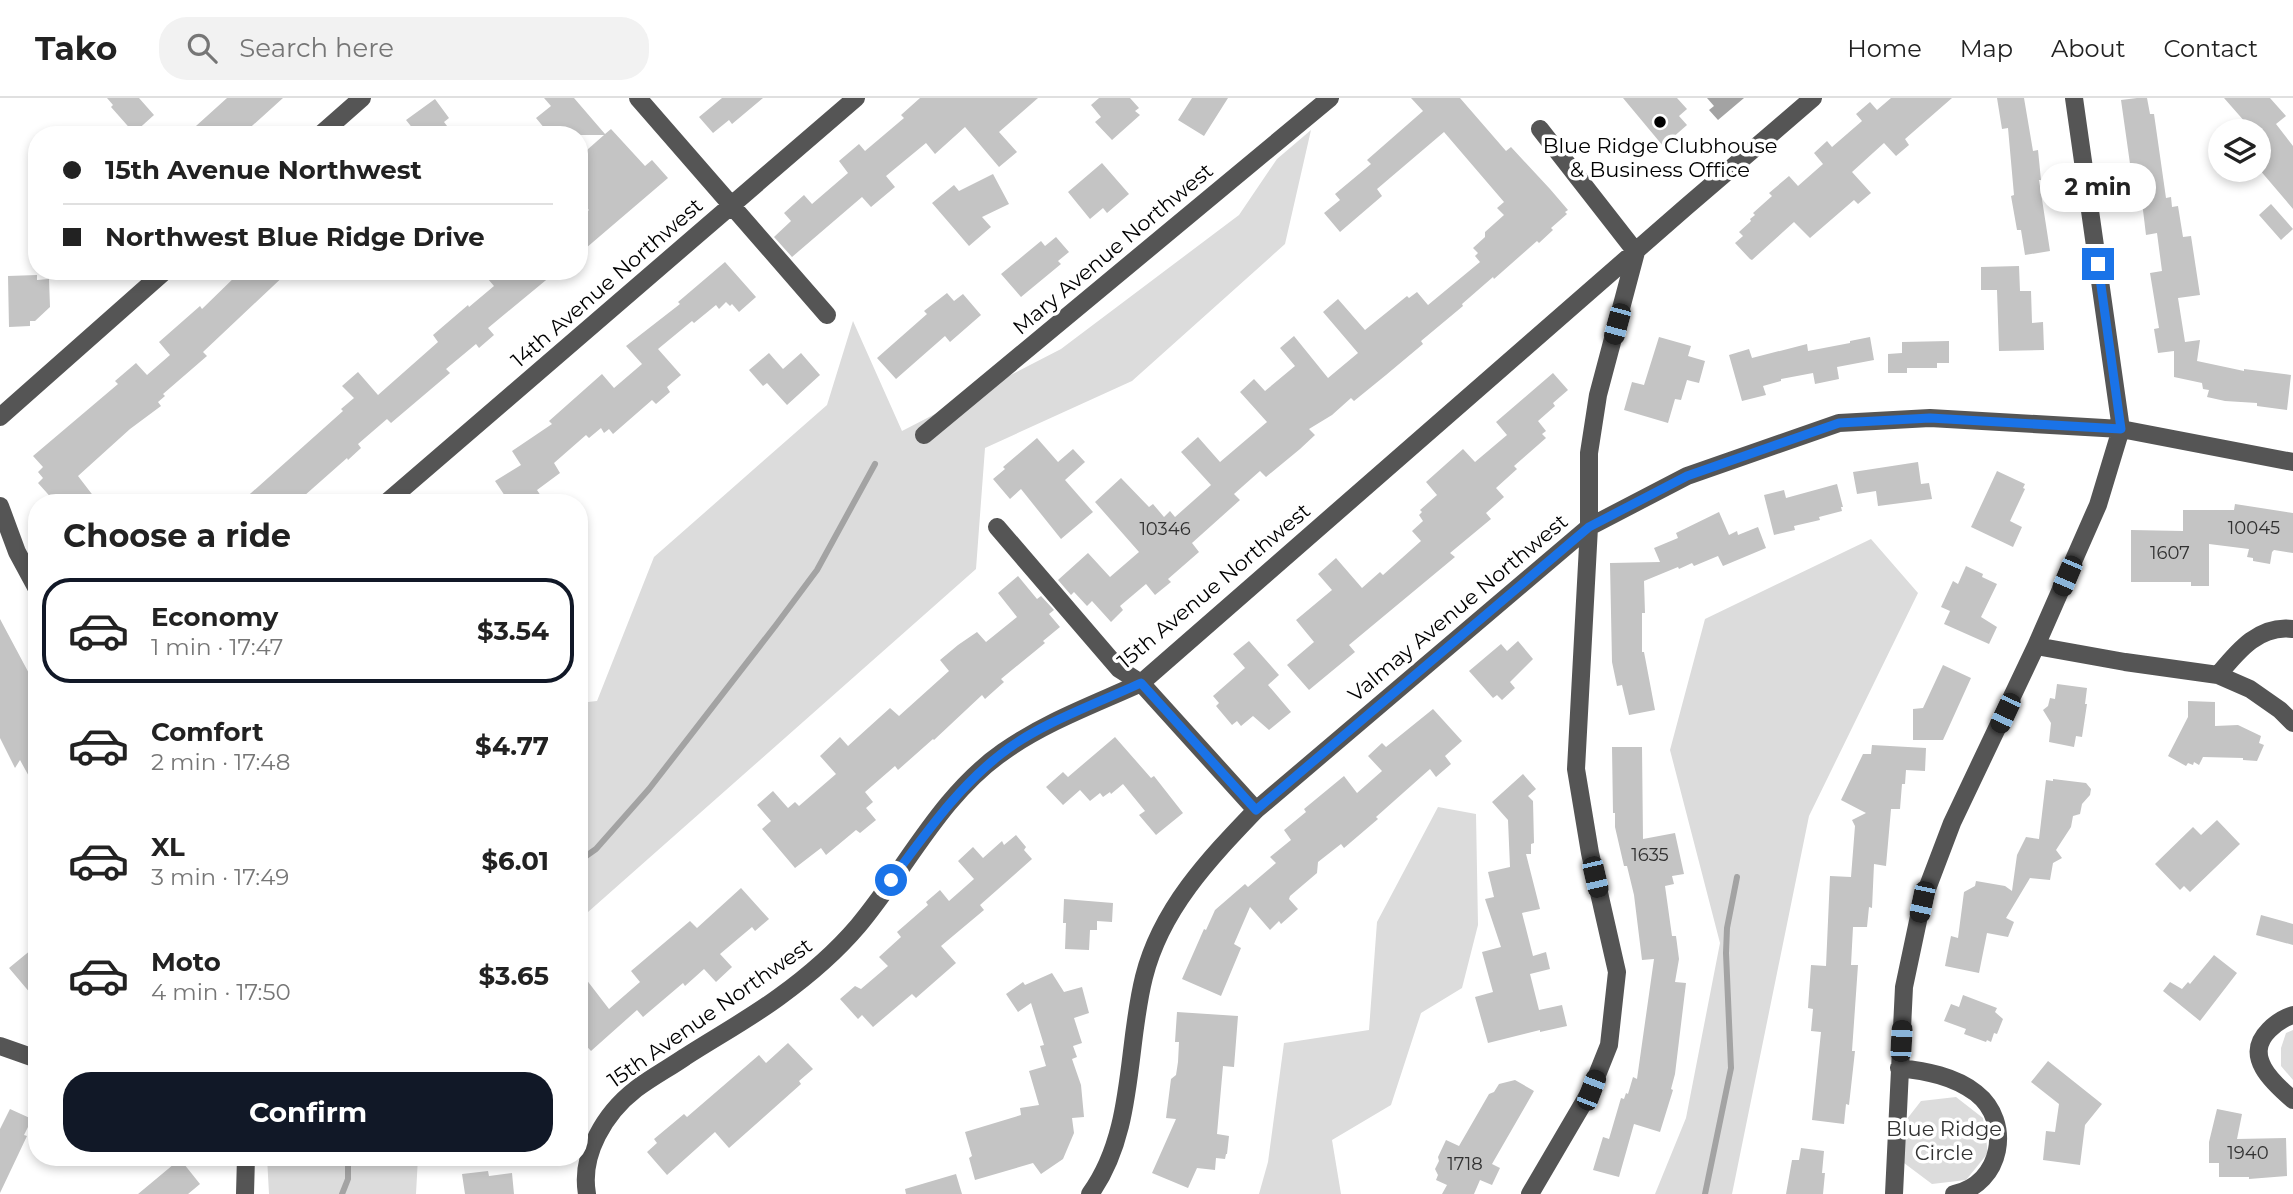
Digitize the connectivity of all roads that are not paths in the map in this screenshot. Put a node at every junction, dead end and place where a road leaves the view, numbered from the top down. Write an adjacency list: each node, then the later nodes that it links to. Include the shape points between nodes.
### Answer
1 (362, 98): 7 (street)
2 (638, 98): 9 (street)
3 (856, 98): 9 (street, 14th Avenue Northwest)
4 (1330, 98): 15 (street, Mary Avenue Northwest)
5 (1813, 98): 10 (street, 15th Avenue Northwest)
6 (2074, 98): 14 (street)
7 (330, 126)
8 (1540, 129): 10 (street)
9 (732, 206): 12 (street); 17 (street, 14th Avenue Northwest)
10 (1636, 252): 20 (street, via 1598,395 1589,453); 25 (street, 15th Avenue Northwest)
11 (155, 280): 13 (street)
12 (827, 315)
13 (0, 417)
14 (2121, 429): 16 (street, Valmay Avenue Northwest); 20 (street, Valmay Avenue Northwest, via 1930,418 1839,423 1687,476); 23 (street, via 2098,505)
15 (924, 435)
16 (2293, 461)
17 (396, 494)
18 (0, 506): 21 (street)
19 (997, 527): 25 (street, via 1119,668)
20 (1589, 527): 27 (street, Valmay Avenue Northwest); 39 (street, via 1576,769 1617,972 1609,1045 1591,1090)
21 (28, 572)
22 (2293, 629): 24 (street, via 2258,635)
23 (2036, 646): 24 (street); 31 (street, via 1952,823 1922,902 1904,988)
24 (2218, 675): 26 (street, via 2250,689)
25 (1141, 683): 27 (street); 33 (street, 15th Avenue Northwest, via 1051,724 1003,752 940,814 859,924 822,963 779,997 634,1090 616,1107)
26 (2293, 723)
27 (1256, 810): 38 (street, Valmay Avenue Northwest, via 1189,884 1157,939 1144,974 1114,1144)
28 (2293, 1015): 32 (street, via 2272,1027 2258,1049 2258,1059 2271,1080)
29 (0, 1046): 30 (street)
30 (28, 1056)
31 (1899, 1068): 40 (street); 41 (street, via 1948,1078 1975,1092 1993,1111 1998,1132 1996,1156 1987,1177)
32 (2293, 1100)
33 (588, 1159)
34 (246, 1166): 36 (street)
35 (586, 1166): 37 (street, 15th Avenue Northwest)
36 (245, 1194)
37 (587, 1194)
38 (1090, 1194)
39 (1530, 1194)
40 (1894, 1194)
41 (1954, 1194)

